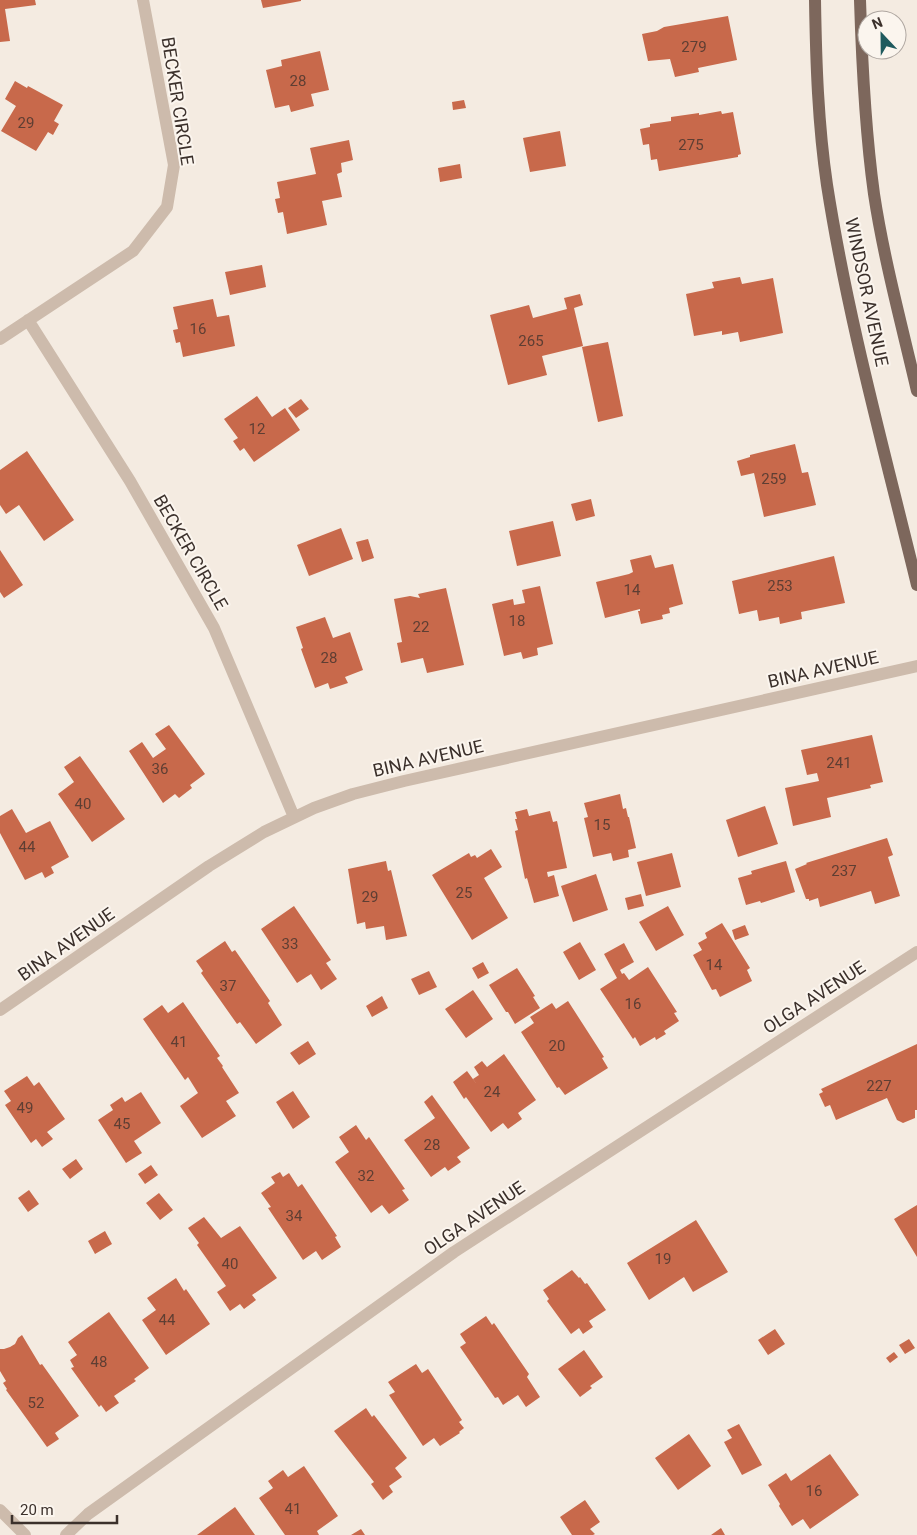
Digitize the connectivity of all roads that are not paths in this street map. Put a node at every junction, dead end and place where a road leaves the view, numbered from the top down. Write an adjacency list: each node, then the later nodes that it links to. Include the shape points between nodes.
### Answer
1 (143, 0): 4 (street, BECKER CIRCLE, via 174,165 167,208 133,251)
2 (815, 0): 7 (main road, WINDSOR AVENUE, via 820,121 839,253)
3 (860, 0): 6 (main road, WINDSOR AVENUE, via 862,87 875,196)
4 (28, 320): 5 (street, BECKER CIRCLE); 9 (street, BECKER CIRCLE, via 130,482 214,628)
5 (0, 339)
6 (917, 391)
7 (917, 585)
8 (917, 666): 9 (street, BINA AVENUE, via 404,781 353,794)
9 (294, 817): 11 (street, BINA AVENUE, via 208,866)
10 (917, 952): 14 (street, OLGA AVENUE, via 454,1252 88,1514)
11 (0, 1010)
12 (0, 1510): 13 (street)
13 (25, 1535)
14 (66, 1535)

